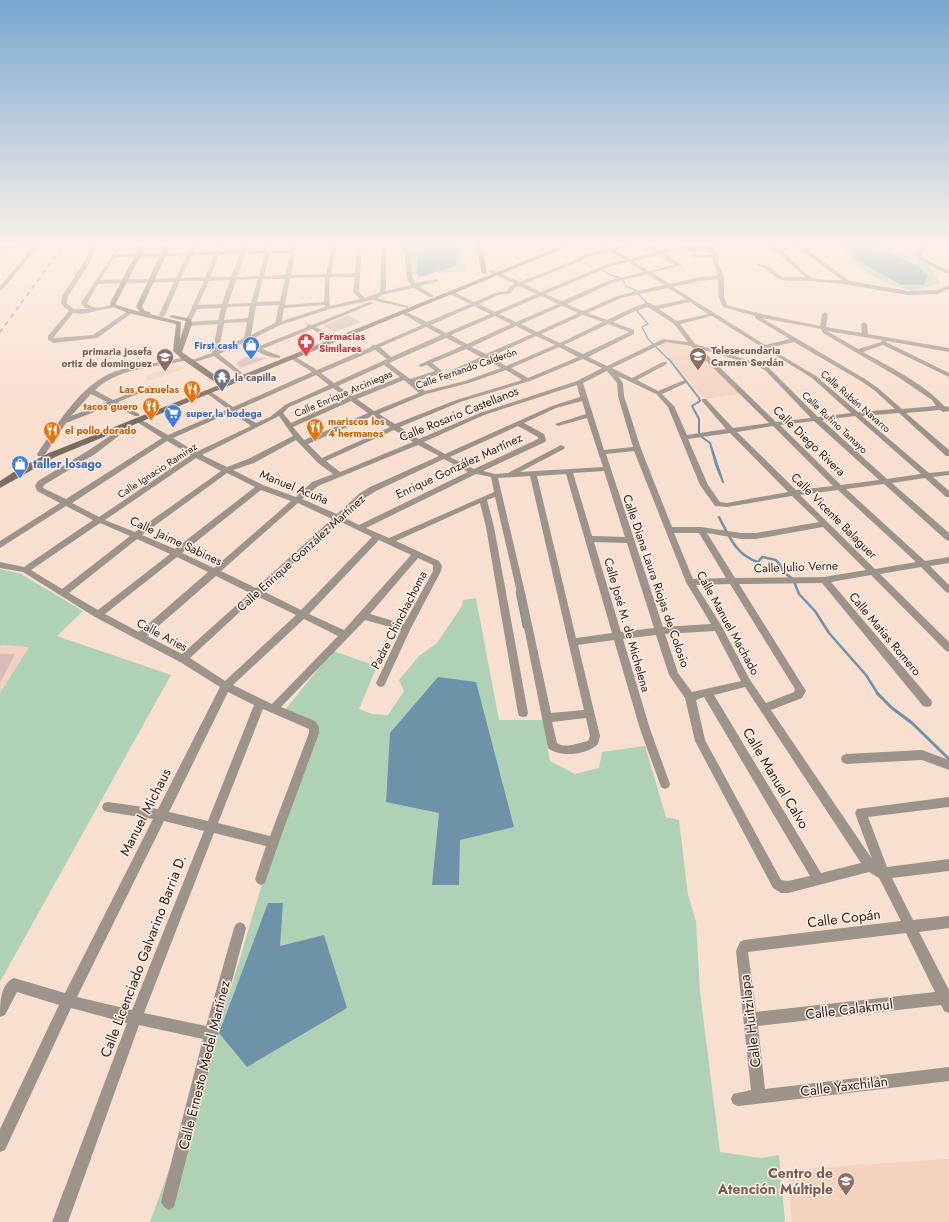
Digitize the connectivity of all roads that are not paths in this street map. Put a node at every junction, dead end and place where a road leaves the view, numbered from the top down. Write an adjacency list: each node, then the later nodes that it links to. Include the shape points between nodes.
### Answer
1 (65, 299): 37 (street, via 64,304)
2 (86, 299): 35 (street, via 84,303 87,307)
3 (115, 299): 31 (main road)
4 (143, 299): 44 (main road, via 139,307 143,312)
5 (170, 299): 44 (street)
6 (198, 299): 33 (street)
7 (226, 299): 32 (street)
8 (255, 299): 29 (street)
9 (283, 299): 30 (street)
10 (327, 299): 27 (street)
11 (342, 299): 27 (street)
12 (368, 299): 23 (street)
13 (376, 299): 24 (street)
14 (425, 299): 36 (main road)
15 (435, 299): 36 (main road)
16 (464, 299): 28 (street)
17 (485, 299): 28 (street)
18 (528, 299): 39 (street, Calle Ignacio Ramírez)
19 (552, 299): 26 (street)
20 (570, 299): 26 (street)
21 (616, 299): 40 (street, Calle Enrique Arciniegas)
22 (722, 299): 42 (street, via 725,306)
23 (364, 300): 27 (street)
24 (379, 300): 36 (street); 55 (street)
25 (690, 300): 34 (street, Calle Fernando Calderón); 41 (street, Calle Rubén Navarro)
26 (561, 303): 40 (street); 52 (street)
27 (327, 304): 30 (street); 45 (street)
28 (474, 304): 39 (street); 54 (street)
29 (253, 305): 30 (street); 32 (street); 46 (street)
30 (282, 305): 51 (street)
31 (114, 306): 35 (street); 38 (main road)
32 (224, 306): 33 (street); 47 (street)
33 (195, 307): 48 (street)
34 (655, 308): 49 (street, Calle Fernando Calderón, via 643,306); 50 (street, Calle Diego Rivera)
35 (100, 310): 37 (street)
36 (405, 310): 54 (street); 60 (main road); 76 (main road)
37 (72, 311): 38 (street, via 50,340 94,337)
38 (130, 312): 73 (main road, via 179,323 175,350)
39 (494, 313): 52 (street); 58 (street, Calle Ignacio Ramírez)
40 (583, 313): 49 (street); 57 (street, Calle Enrique Arciniegas)
41 (713, 314): 50 (street); 69 (street, Calle Rubén Navarro)
42 (752, 314): 56 (street); 62 (street)
43 (825, 314): 56 (street)
44 (162, 315): 48 (main road)
45 (298, 318): 51 (street); 55 (street)
46 (250, 320): 47 (street); 61 (street)
47 (220, 321): 48 (street); 74 (street)
48 (189, 322): 73 (main road)
49 (607, 322): 65 (street, Calle Fernando Calderón); 77 (street, via 632,332)
50 (676, 322): 66 (street, Calle Diego Rivera)
51 (278, 324): 61 (street)
52 (515, 324): 57 (street); 68 (street)
53 (864, 324): 59 (street)
54 (425, 325): 58 (street); 67 (street)
55 (312, 326): 60 (street); 70 (street)
56 (823, 328): 59 (street); 72 (street, via 828,334)
57 (537, 334): 65 (street); 78 (street, Calle Enrique Arciniegas)
58 (446, 336): 68 (street); 80 (street, Calle Ignacio Ramírez)
59 (865, 336): 64 (street)
60 (330, 338): 75 (main road)
61 (245, 340): 70 (street); 74 (street)
62 (794, 340): 69 (street); 110 (street, via 863,380)
63 (946, 340): 71 (street)
64 (885, 341): 71 (street, via 906,340); 72 (street); 89 (street)
65 (560, 345): 77 (street); 84 (street, Calle Fernando Calderón)
66 (693, 345): 85 (street, Calle Rosario Castellanos, via 665,340); 117 (street, Calle Rufino Tamayo, via 767,369); 121 (street, Calle Diego Rivera)
67 (374, 346): 80 (street); 86 (street)
68 (466, 347): 78 (street); 81 (street)
69 (764, 347): 113 (street, Calle Rubén Navarro, via 814,377)
70 (257, 349): 75 (street)
71 (949, 350)
72 (858, 351): 107 (street, via 934,399)
73 (178, 353): 79 (main road)
74 (215, 354): 79 (street); 87 (street)
75 (278, 357): 87 (main road)
76 (292, 357): 86 (street); 95 (main road)
77 (583, 357): 85 (street); 91 (street)
78 (486, 358): 84 (street); 88 (street, Calle Enrique Arciniegas)
79 (187, 360): 95 (main road); 99 (street, via 118,374 105,379)
80 (388, 361): 90 (street); 96 (street, Calle Ignacio Ramírez)
81 (428, 363): 83 (street); 88 (street)
82 (665, 364): 92 (street)
83 (421, 365)
84 (506, 368): 91 (street); 97 (street, Calle Fernando Calderón)
85 (608, 369): 92 (street); 93 (street, Calle Rosario Castellanos); 132 (street, Calle Manuel Machado, via 620,383 621,396)
86 (316, 372): 96 (street); 108 (street)
87 (238, 373): 95 (main road)
88 (442, 373): 90 (street, Calle Enrique Arciniegas); 97 (street)
89 (949, 375)
90 (406, 380): 101 (street); 103 (street, Calle Enrique Arciniegas)
91 (528, 380): 124 (street, via 458,401)
92 (633, 380): 102 (street)
93 (579, 382): 104 (street, Calle Diana Laura Riojas de Colosio); 129 (street, Calle Rosario Castellanos, via 482,414)
94 (684, 382): 102 (street)
95 (222, 383): 100 (main road); 116 (main road)
96 (335, 385): 103 (street); 111 (street, Calle Ignacio Ramírez)
97 (456, 385): 101 (street, Calle Fernando Calderón)
98 (150, 387): 106 (street)
99 (91, 391): 106 (street, Manuel Acuña); 118 (street)
100 (208, 392): 108 (street); 116 (main road)
101 (424, 393): 112 (street, Calle Fernando Calderón)
102 (658, 393): 127 (street, via 671,406)
103 (352, 398): 112 (street); 123 (street, Calle Enrique Arciniegas)
104 (584, 398): 114 (street, Calle Diana Laura Riojas de Colosio); 119 (street, Calle Enrique González Martínez)
105 (704, 400): 125 (street, Calle Vicente Balaguer)
106 (112, 403): 116 (street, Manuel Acuña); 118 (street)
107 (941, 408): 109 (street); 110 (street); 115 (street)
108 (232, 409): 122 (street); 128 (street)
109 (949, 409)
110 (899, 411): 113 (street); 136 (street)
111 (279, 412): 122 (street, Calle Ignacio Ramírez); 123 (street)
112 (374, 413): 124 (street); 130 (street, Calle Fernando Calderón)
113 (857, 414): 117 (street); 146 (street, Calle Rubén Navarro)
114 (589, 415): 120 (street); 133 (street, Calle Diana Laura Riojas de Colosio)
115 (949, 415)
116 (137, 419): 128 (street, Manuel Acuña); 134 (main road); 151 (main road, via 52,455); 159 (street, Calle Jaime Sabines, via 92,452 41,483 40,489)
117 (816, 419): 121 (street); 150 (street, Calle Rufino Tamayo)
118 (64, 421): 134 (street)
119 (518, 423): 137 (street, Calle Enrique González Martínez); 141 (street, Enrique González Martínez, via 542,436 542,440)
120 (558, 424)
121 (774, 424): 125 (street); 153 (street, Calle Diego Rivera)
122 (256, 426): 135 (street, Calle Ignacio Ramírez)
123 (290, 426): 126 (street)
124 (395, 427): 129 (street); 138 (street)
125 (732, 431): 127 (street); 155 (street, Calle Vicente Balaguer)
126 (297, 437): 130 (street); 140 (street, via 251,461)
127 (685, 437): 155 (street, via 704,485 715,502 722,505)
128 (167, 438): 135 (street, Manuel Acuña); 159 (street)
129 (419, 441): 137 (street); 145 (street, Calle Rosario Castellanos)
130 (304, 443): 138 (street)
131 (561, 447): 148 (street)
132 (637, 449): 133 (street); 164 (street, Calle Manuel Machado)
133 (602, 452): 139 (street, Calle Diana Laura Riojas de Colosio)
134 (41, 454): 149 (main road)
135 (196, 454): 140 (street, Manuel Acuña); 161 (street, Calle Ignacio Ramírez)
136 (949, 454)
137 (446, 457): 141 (street); 160 (street, Calle Enrique González Martínez, via 373,489)
138 (321, 460): 145 (street)
139 (606, 469): 142 (street); 170 (street, Calle Diana Laura Riojas de Colosio)
140 (227, 470): 152 (street, Manuel Acuña); 166 (street)
141 (475, 471): 147 (street); 163 (street, Enrique González Martínez)
142 (569, 472): 144 (street); 169 (street, Calle José M. de Michelena)
143 (949, 473): 146 (street)
144 (533, 474): 148 (street); 197 (street)
145 (339, 475): 158 (street, Calle Rosario Castellanos, via 315,484)
146 (925, 475): 150 (street); 156 (street, Calle Rubén Navarro)
147 (494, 476): 148 (street); 154 (street)
148 (507, 476)
149 (0, 477)
150 (885, 482): 153 (street); 168 (street, Calle Rufino Tamayo)
151 (0, 485)
152 (260, 487): 158 (street, Manuel Acuña); 173 (street)
153 (839, 487): 155 (street); 176 (street, Calle Diego Rivera)
154 (497, 493): 157 (street); 211 (street)
155 (794, 494): 162 (street, Calle Vicente Balaguer)
156 (949, 495)
157 (483, 499): 171 (street); 209 (street)
158 (297, 500): 160 (street, Manuel Acuña); 180 (street, Calle Rosario Castellanos)
159 (66, 502): 161 (street, Calle Jaime Sabines); 172 (street)
160 (338, 518): 163 (street, Manuel Acuña); 186 (street, Calle Enrique González Martínez)
161 (99, 520): 166 (street, Calle Jaime Sabines); 179 (street, Calle Ignacio Ramírez)
162 (825, 524): 165 (street, via 756,536); 181 (street, Calle Vicente Balaguer)
163 (359, 528): 167 (street, Manuel Acuña)
164 (669, 530): 165 (street); 184 (street, Calle Manuel Machado)
165 (701, 530): 183 (street)
166 (137, 535): 173 (street, Calle Jaime Sabines); 187 (street)
167 (378, 536): 171 (street, Manuel Acuña); 189 (street, Manuel Michaus)
168 (949, 538)
169 (589, 539): 170 (street); 196 (street, Calle José M. de Michelena)
170 (629, 540): 193 (street, Calle Diana Laura Riojas de Colosio)
171 (389, 541): 174 (street, Manuel Acuña)
172 (0, 545)
173 (176, 553): 180 (street, Calle Jaime Sabines); 188 (street)
174 (417, 554): 178 (street, Manuel Acuña); 190 (street, Padre Chinchachoma)
175 (949, 560): 176 (street, Calle Julio Verne)
176 (923, 564): 181 (street, Calle Julio Verne); 185 (street, Calle Diego Rivera)
177 (0, 565): 179 (street, Calle Aries)
178 (438, 566): 192 (street, Padre Chinchachoma)
179 (25, 570): 187 (street, Calle Aries)
180 (215, 572): 186 (street, Calle Jaime Sabines); 195 (street, Calle Rosario Castellanos)
181 (873, 573): 182 (street, Calle Julio Verne); 198 (street, Calle Vicente Balaguer)
182 (824, 580): 183 (street, Calle Julio Verne); 206 (street, Calle Matías Romero)
183 (732, 581): 184 (street, Calle Julio Verne); 208 (street, via 801,691 798,695)
184 (690, 582): 191 (street, Calle Manuel Machado)
185 (949, 590)
186 (258, 592): 189 (street, Calle Jaime Sabines); 199 (street, Calle Enrique González Martínez)
187 (63, 593): 188 (street, Calle Aries)
188 (98, 615): 195 (street, Calle Aries)
189 (302, 615): 194 (street, Calle Jaime Sabines); 202 (street, Manuel Michaus)
190 (363, 616): 192 (street); 194 (street, Padre Chinchachoma)
191 (718, 627): 193 (street); 201 (street, Calle Manuel Machado)
192 (406, 628): 200 (street, Padre Chinchachoma)
193 (658, 631): 196 (street); 204 (street, Calle Diana Laura Riojas de Colosio, via 674,675)
194 (346, 635): 207 (street, Padre Chinchachoma)
195 (140, 637): 199 (street, Calle Aries)
196 (617, 637): 197 (street); 214 (street, Calle José M. de Michelena)
197 (572, 642): 210 (street)
198 (949, 648)
199 (183, 659): 202 (street, Calle Aries)
200 (381, 683)
201 (747, 683): 203 (street); 208 (street, Calle Manuel Machado)
202 (226, 686): 205 (street, Calle Aries); 217 (street, Manuel Michaus)
203 (707, 693): 204 (street); 224 (street, Calle Manuel Calvo)
204 (690, 697): 224 (street, Calle Diana Laura Riojas de Colosio, via 700,741 777,884 788,887)
205 (260, 703): 207 (street, Calle Aries); 218 (street, Calle Licenciado Galvarino Barria D.)
206 (927, 703)
207 (274, 708): 219 (street, Calle Aries, via 311,724 314,733)
208 (764, 708): 221 (street, Calle Manuel Machado)
209 (523, 713)
210 (589, 714): 211 (street); 211 (street, via 594,741 562,751 552,745)
211 (547, 718)
212 (846, 759): 213 (street, via 922,755)
213 (949, 765)
214 (665, 784)
215 (949, 802): 222 (street, via 861,813)
216 (108, 807): 217 (street)
217 (160, 815): 218 (street); 230 (street, Manuel Michaus)
218 (210, 826): 219 (street); 232 (street, Calle Licenciado Galvarino Barria D.)
219 (273, 842): 223 (street)
220 (949, 864): 222 (street)
221 (870, 866): 222 (street); 224 (street)
222 (884, 874): 226 (street)
223 (261, 880)
224 (819, 880)
225 (949, 922): 226 (street, Calle Copán)
226 (908, 926): 228 (street, Calle Copán); 229 (street)
227 (240, 928): 234 (street, Calle Ernesto Medel Martínez)
228 (744, 946): 233 (street, Calle Huitzilapa, via 742,951)
229 (948, 1000): 233 (street, Calle Calakmul)
230 (68, 1002): 231 (street, via 14,985); 232 (street); 238 (street, Manuel Michaus)
231 (0, 1010)
232 (135, 1019): 234 (street); 240 (street, Calle Licenciado Galvarino Barria D.)
233 (749, 1020): 236 (street, Calle Huitzilapa)
234 (211, 1034): 239 (street, Calle Ernesto Medel Martínez)
235 (949, 1074): 236 (street, Calle Yaxchilán)
236 (759, 1096): 237 (street, Calle Yaxchilán)
237 (738, 1099)
238 (0, 1145)
239 (169, 1202)
240 (60, 1222)

